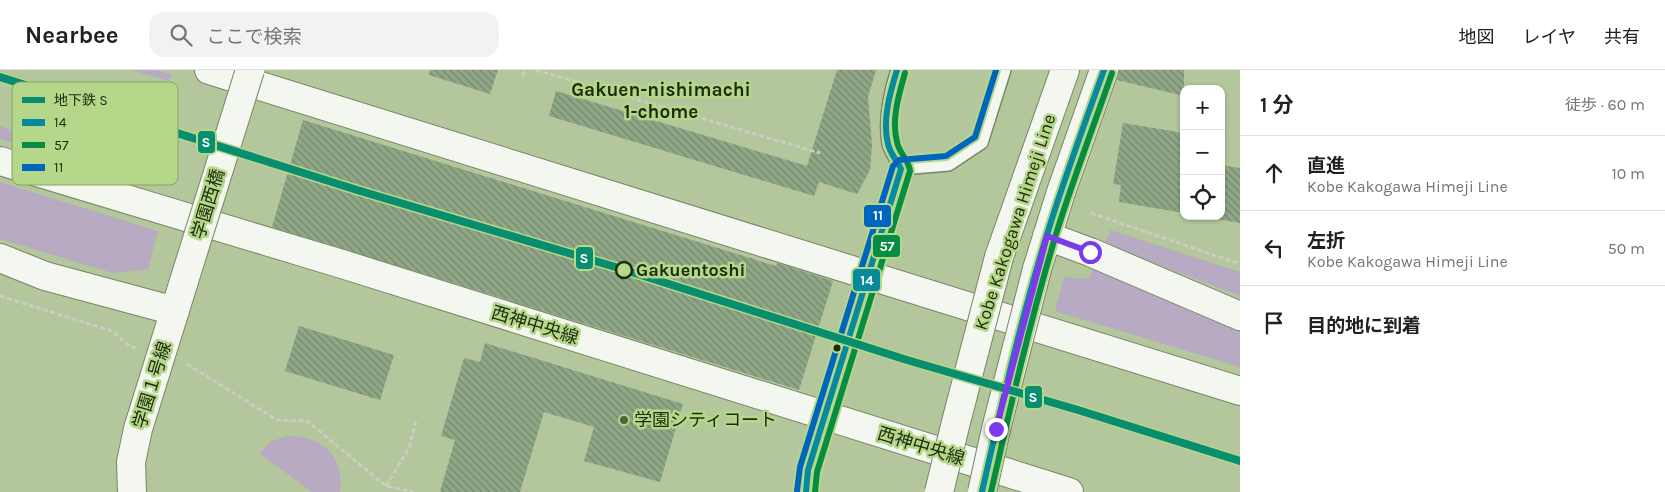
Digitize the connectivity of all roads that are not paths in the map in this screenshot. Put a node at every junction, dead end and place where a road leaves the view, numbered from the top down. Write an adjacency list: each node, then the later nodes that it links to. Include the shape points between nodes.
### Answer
1 (209, 70): 17 (street)
2 (250, 70): 14 (street, 学園西橋, bridge)
3 (897, 70): 9 (lane, via 889,95 887,125 889,146)
4 (1005, 70): 9 (lane, via 982,144 949,165)
5 (1065, 70): 12 (street, Kobe Kakogawa Himeji Line)
6 (1104, 70): 11 (street, Kobe Kakogawa Himeji Line)
7 (0, 161): 8 (street, 西神中央線)
8 (12, 165)
9 (901, 169): 19 (lane, bridge, via 808,470)
10 (80, 185): 22 (street, 西神中央線)
11 (1047, 236): 12 (street); 16 (street, Kobe Kakogawa Himeji Line); 21 (street, Kobe Kakogawa Himeji Line, bridge)
12 (1000, 257): 20 (street, Kobe Kakogawa Himeji Line, bridge)
13 (0, 258): 15 (street, via 45,276)
14 (184, 280): 15 (street, 学園１号線)
15 (175, 311): 18 (street, 学園１号線, via 138,429 131,462)
16 (1240, 316)
17 (1240, 391)
18 (132, 492)
19 (806, 492)
20 (939, 492)
21 (982, 492)
22 (1069, 492)

